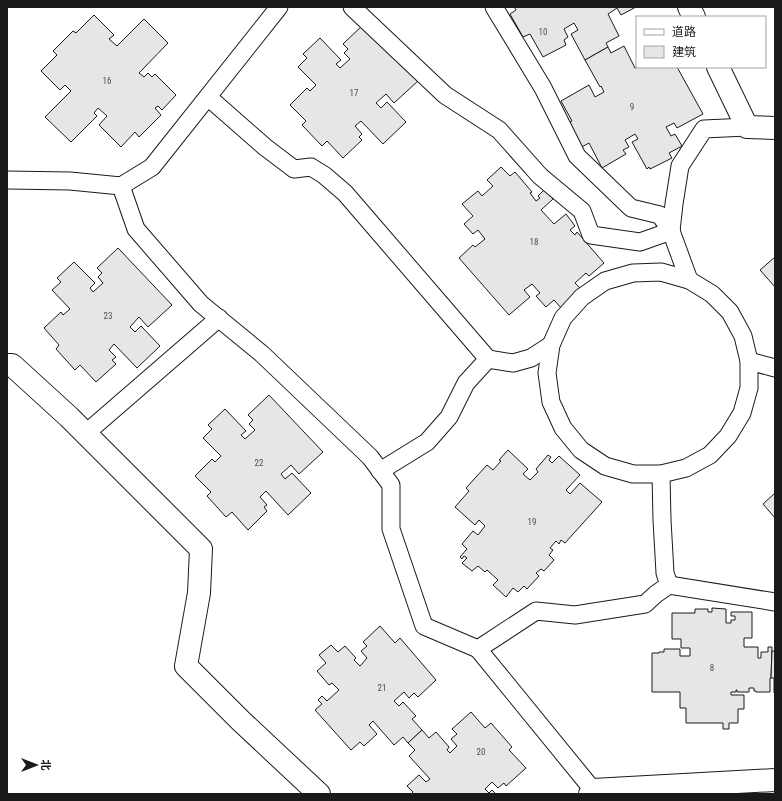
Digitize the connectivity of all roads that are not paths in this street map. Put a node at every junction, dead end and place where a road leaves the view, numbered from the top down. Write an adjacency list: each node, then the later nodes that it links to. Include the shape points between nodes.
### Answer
1 (279, 7): 7 (street)
2 (352, 7): 12 (street, via 446,95 499,130 540,176 582,211 592,235 640,242)
3 (494, 7): 12 (street, via 543,88 578,156 630,208 660,215)
4 (689, 7): 5 (street)
5 (694, 16)
6 (718, 68): 8 (street)
7 (208, 97): 11 (street, via 152,168); 16 (street, via 294,169 311,167 345,193)
8 (747, 127): 9 (street); 12 (street, via 704,129 680,166)
9 (775, 128)
10 (7, 180): 11 (street, via 70,181)
11 (121, 186): 14 (street, via 136,229 201,304)
12 (671, 231): 13 (street)
13 (689, 280): 15 (street, via 661,272 633,273 606,281 582,297 563,318); 17 (street, via 712,294 730,312 743,336)
14 (219, 318): 20 (street); 21 (street, via 262,354 370,457)
15 (551, 345): 16 (street, via 531,358 512,362); 22 (street, via 547,373 551,402 563,428 581,450 605,466 633,474)
16 (488, 359): 21 (street, via 466,383 449,416 427,442)
17 (749, 362): 19 (street); 22 (street, via 749,388 742,413 728,436 710,455 686,468)
18 (7, 365): 20 (street, via 12,365)
19 (775, 368)
20 (85, 434): 28 (street, via 201,549 199,594 186,666)
21 (380, 470): 25 (street, via 391,485 391,529 424,626)
22 (661, 474): 23 (street, via 664,558)
23 (669, 585): 24 (street); 25 (street, via 644,604 575,615 536,610)
24 (775, 602)
25 (478, 649): 27 (street)
26 (775, 780): 27 (street)
27 (591, 792)
28 (319, 794)

